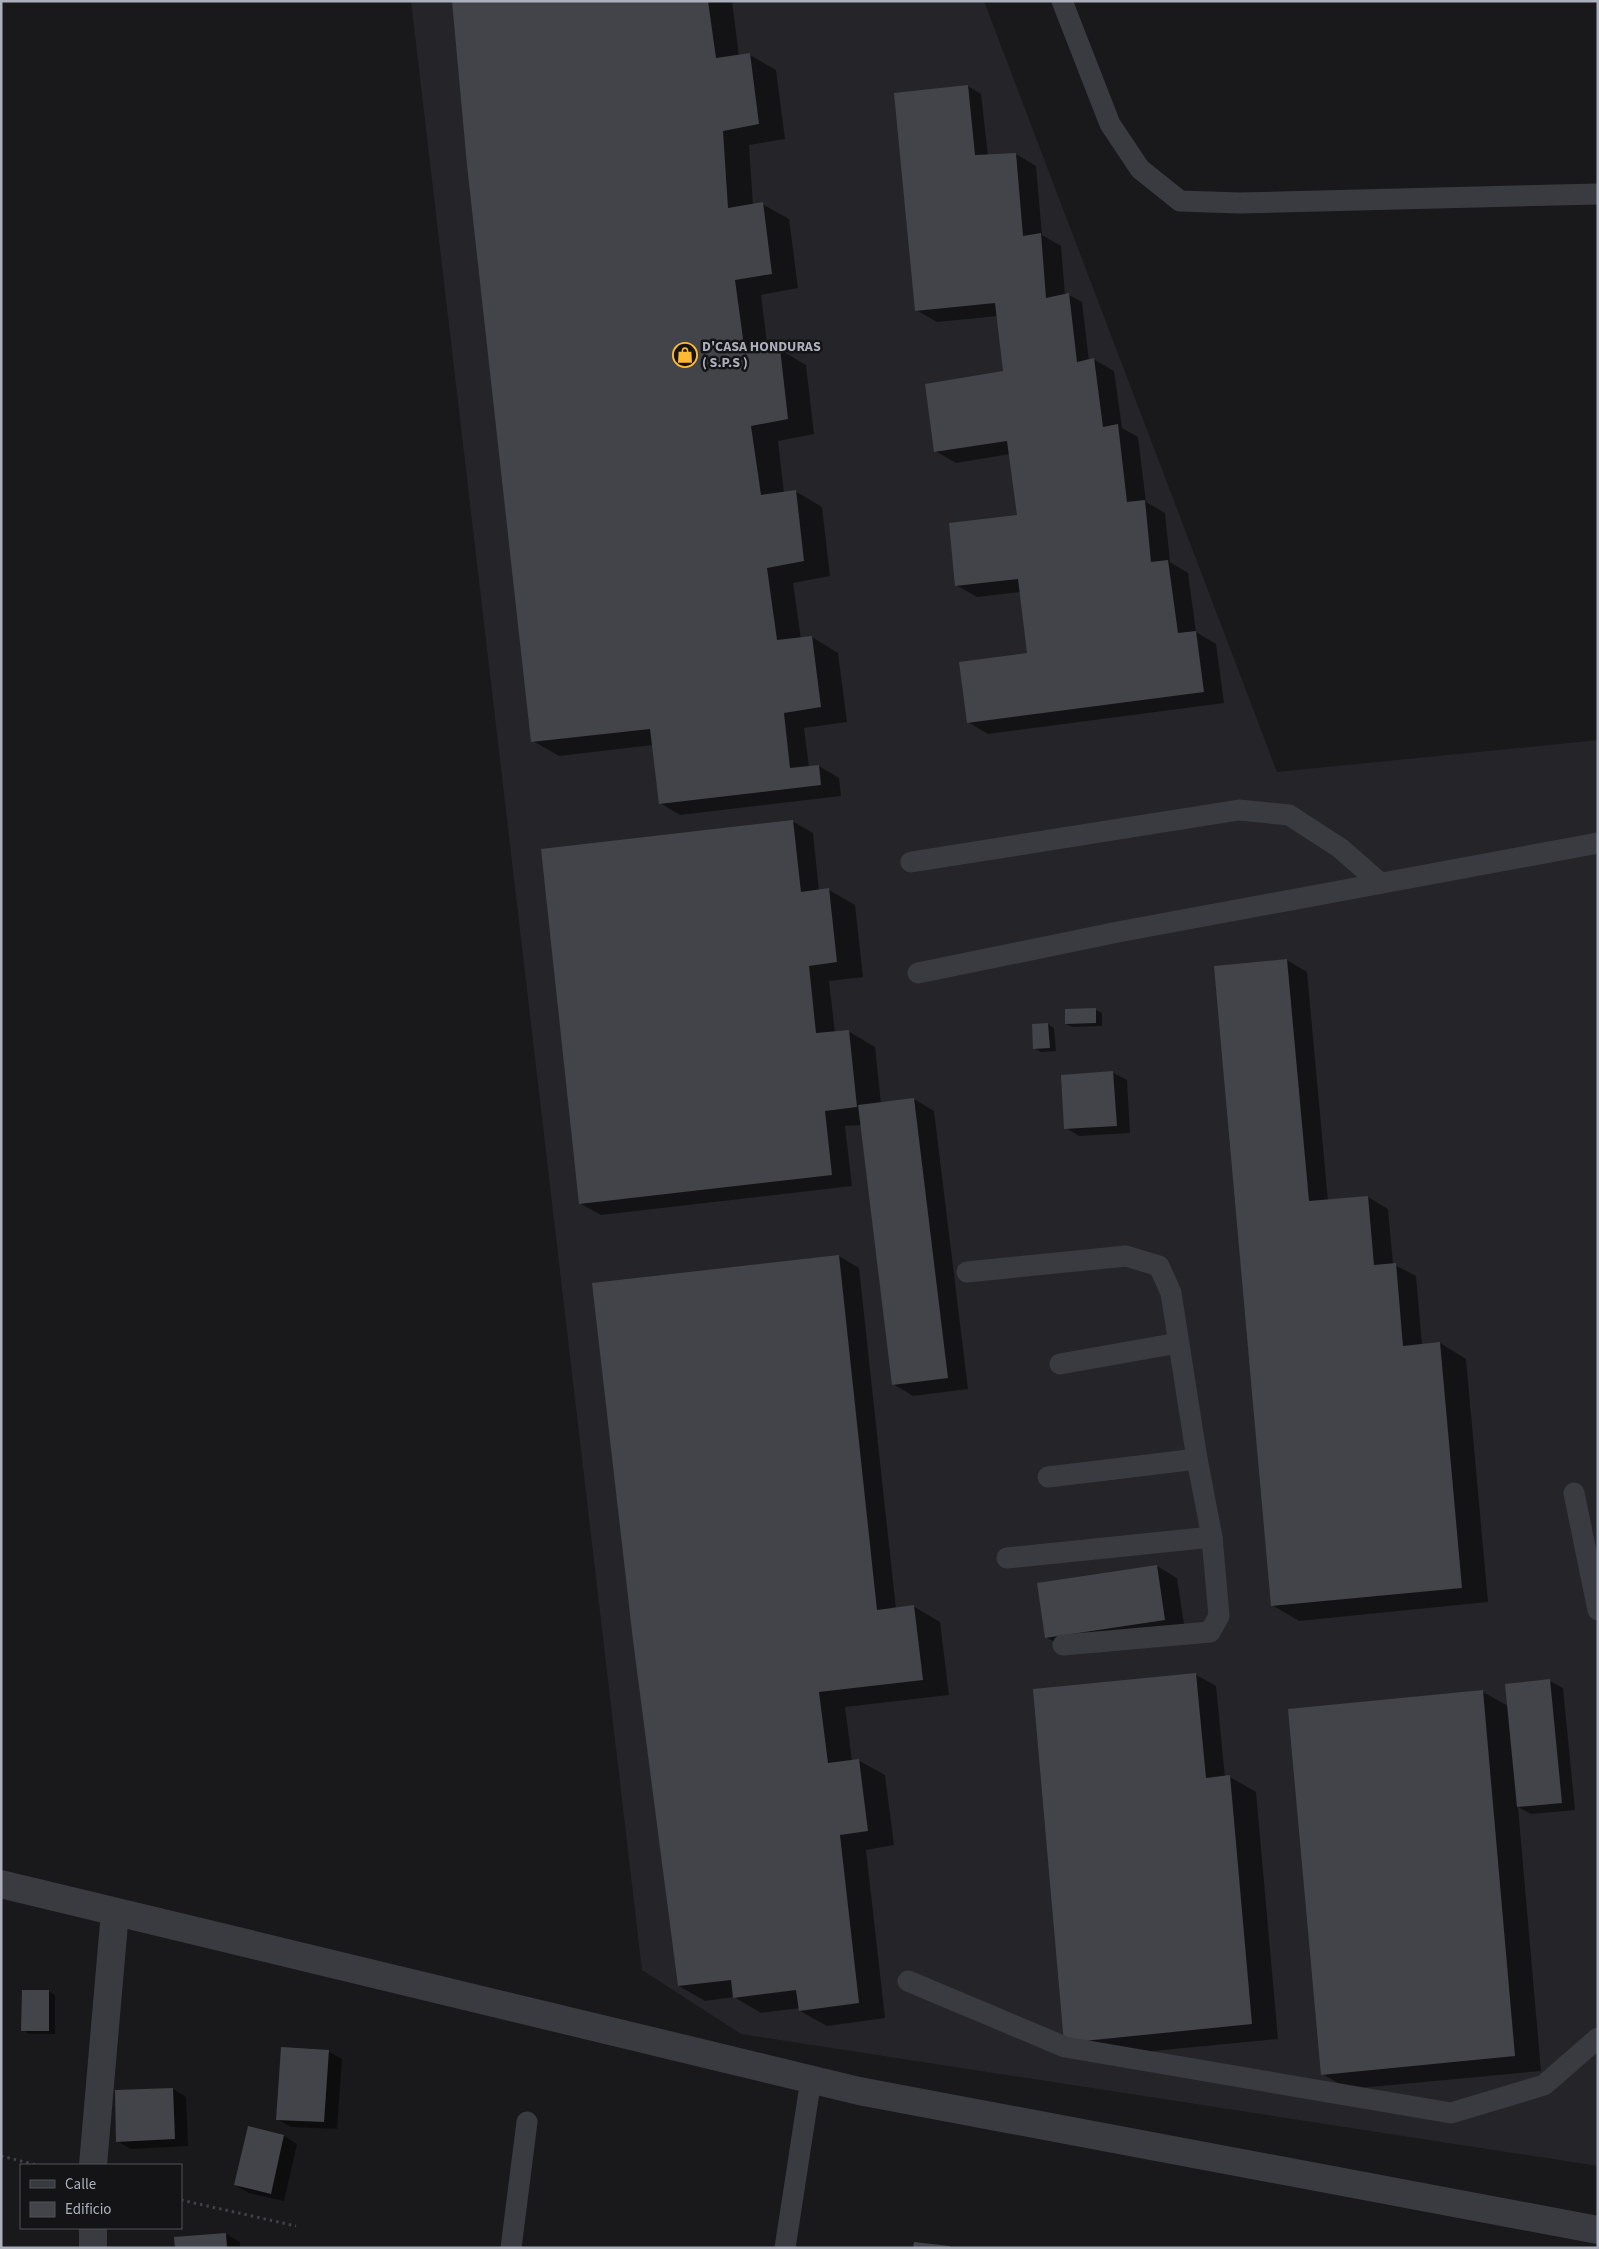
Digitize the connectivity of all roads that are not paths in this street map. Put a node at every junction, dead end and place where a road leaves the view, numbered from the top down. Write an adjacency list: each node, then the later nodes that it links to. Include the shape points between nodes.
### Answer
1 (1062, 1): 2 (lane, via 1110,124 1140,169 1180,201 1239,203)
2 (1598, 194)
3 (1598, 843): 5 (lane)
4 (911, 862): 5 (lane, via 1239,810 1290,815 1340,848)
5 (1380, 882): 6 (lane)
6 (918, 973)
7 (967, 1272): 8 (lane, via 1126,1256 1159,1266 1170,1293)
8 (1178, 1343): 9 (lane); 10 (lane)
9 (1060, 1364)
10 (1197, 1459): 11 (lane); 13 (lane)
11 (1048, 1476)
12 (1574, 1494): 15 (lane)
13 (1212, 1537): 14 (lane); 16 (lane, via 1219,1616 1210,1632)
14 (1008, 1558)
15 (1598, 1610)
16 (1064, 1645)
17 (1, 1884): 18 (street)
18 (115, 1912): 21 (street); 23 (street)
19 (908, 1981): 20 (lane, via 1065,2048 1451,2113 1544,2085)
20 (1598, 2038)
21 (812, 2079): 25 (street, via 869,2093); 28 (lane)
22 (527, 2122): 27 (lane)
23 (93, 2164)
24 (93, 2229): 26 (street)
25 (1598, 2230)
26 (93, 2248)
27 (511, 2248)
28 (785, 2248)

